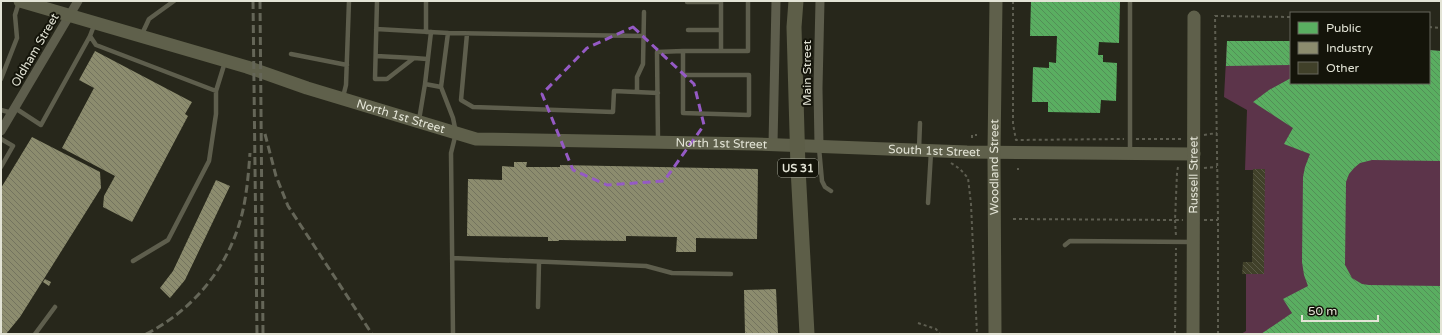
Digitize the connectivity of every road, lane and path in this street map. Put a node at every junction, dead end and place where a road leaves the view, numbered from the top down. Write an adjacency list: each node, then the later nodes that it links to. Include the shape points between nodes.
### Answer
1 (20, 1): 17 (street, North 1st Street); 41 (lane, via 15,15 17,38)
2 (78, 1): 17 (street, Oldham Street)
3 (174, 1): 30 (lane, via 149,19)
4 (349, 1): 39 (lane)
5 (377, 1): 23 (lane)
6 (426, 1): 26 (lane)
7 (748, 1): 33 (lane, via 748,51)
8 (776, 1): 64 (street)
9 (796, 1): 93 (main road, US 31, bridge, via 794,28 798,168)
10 (820, 1): 66 (street, Main Street)
11 (996, 1): 68 (street, Woodland Street)
12 (1012, 1): 57 (path)
13 (1130, 1): 61 (lane)
14 (686, 2): 15 (lane)
15 (721, 2): 25 (lane)
16 (644, 12): 31 (lane)
17 (70, 14): 20 (street, North 1st Street); 49 (street, Oldham Street)
18 (1194, 17): 70 (street, Russell Street)
19 (1290, 17): 54 (path, via 1215,16)
20 (95, 22): 29 (lane); 30 (street, North 1st Street)
21 (1430, 27): 22 (path)
22 (1441, 28)
23 (376, 29): 26 (lane); 35 (lane)
24 (688, 30): 25 (lane)
25 (721, 30): 33 (lane)
26 (428, 32): 27 (lane); 37 (lane)
27 (448, 33): 28 (lane); 43 (lane)
28 (467, 34): 31 (lane); 45 (lane, via 461,100 473,107 613,112 614,91)
29 (90, 36): 44 (lane, via 96,45); 49 (lane, via 41,125)
30 (141, 36): 38 (street, North 1st Street)
31 (644, 36): 45 (lane, via 643,64 638,77)
32 (683, 51): 33 (lane); 40 (lane); 46 (lane, via 657,52)
33 (721, 51)
34 (291, 54): 39 (lane)
35 (376, 56): 36 (lane); 36 (lane, via 375,79 387,79)
36 (414, 58): 37 (lane)
37 (427, 59): 42 (lane)
38 (225, 61): 44 (lane); 47 (street, North 1st Street)
39 (347, 65): 47 (lane)
40 (683, 75): 40 (lane, via 683,113 749,115 749,75)
41 (1, 79)
42 (425, 84): 43 (lane); 50 (lane)
43 (441, 87): 53 (lane)
44 (216, 91): 85 (lane, via 216,114 209,161 168,240)
45 (637, 92): 46 (lane)
46 (658, 93): 63 (lane)
47 (343, 98): 50 (street, North 1st Street)
48 (1, 110): 49 (lane)
49 (13, 110): 52 (street, Oldham Street)
50 (418, 122): 53 (street, North 1st Street)
51 (920, 123): 67 (lane)
52 (1, 131)
53 (456, 133): 63 (street, North 1st Street, via 476,139); 84 (lane, via 451,153)
54 (1217, 133): 58 (path); 72 (path)
55 (977, 135): 59 (path, via 972,135)
56 (1011, 136): 57 (path)
57 (1015, 136): 61 (path, via 1016,140)
58 (1203, 136)
59 (972, 138)
60 (1, 139): 71 (lane, via 13,146)
61 (1129, 139): 62 (path); 69 (lane)
62 (1182, 139)
63 (658, 142): 64 (street, North 1st Street)
64 (773, 144): 65 (street, North 1st Street)
65 (795, 145): 66 (street, South 1st Street)
66 (819, 146): 67 (street, South 1st Street); 75 (lane, via 822,181)
67 (925, 150): 68 (street, South 1st Street); 76 (lane)
68 (994, 152): 69 (street, South 1st Street); 95 (street, Woodland Street)
69 (1130, 153): 70 (street, South 1st Street)
70 (1194, 154): 82 (street, Russell Street)
71 (1, 167)
72 (1217, 167): 74 (path); 81 (path)
73 (1179, 168): 79 (path, via 1175,220)
74 (1203, 168)
75 (831, 191)
76 (928, 203)
77 (1013, 219): 78 (path)
78 (1025, 220)
79 (1184, 220)
80 (1203, 220): 81 (path)
81 (1218, 220): 97 (path)
82 (1193, 242): 83 (lane, via 1070,241); 96 (street, Russell Street)
83 (1065, 245)
84 (452, 258): 86 (lane); 92 (lane)
85 (133, 261)
86 (539, 262): 87 (lane, via 646,266 672,273); 89 (lane)
87 (731, 274)
88 (55, 307): 91 (lane)
89 (538, 307)
90 (918, 323): 94 (path, via 936,329)
91 (35, 334)
92 (453, 334)
93 (807, 334)
94 (940, 334)
95 (995, 334)
96 (1193, 334)
97 (1218, 334)

